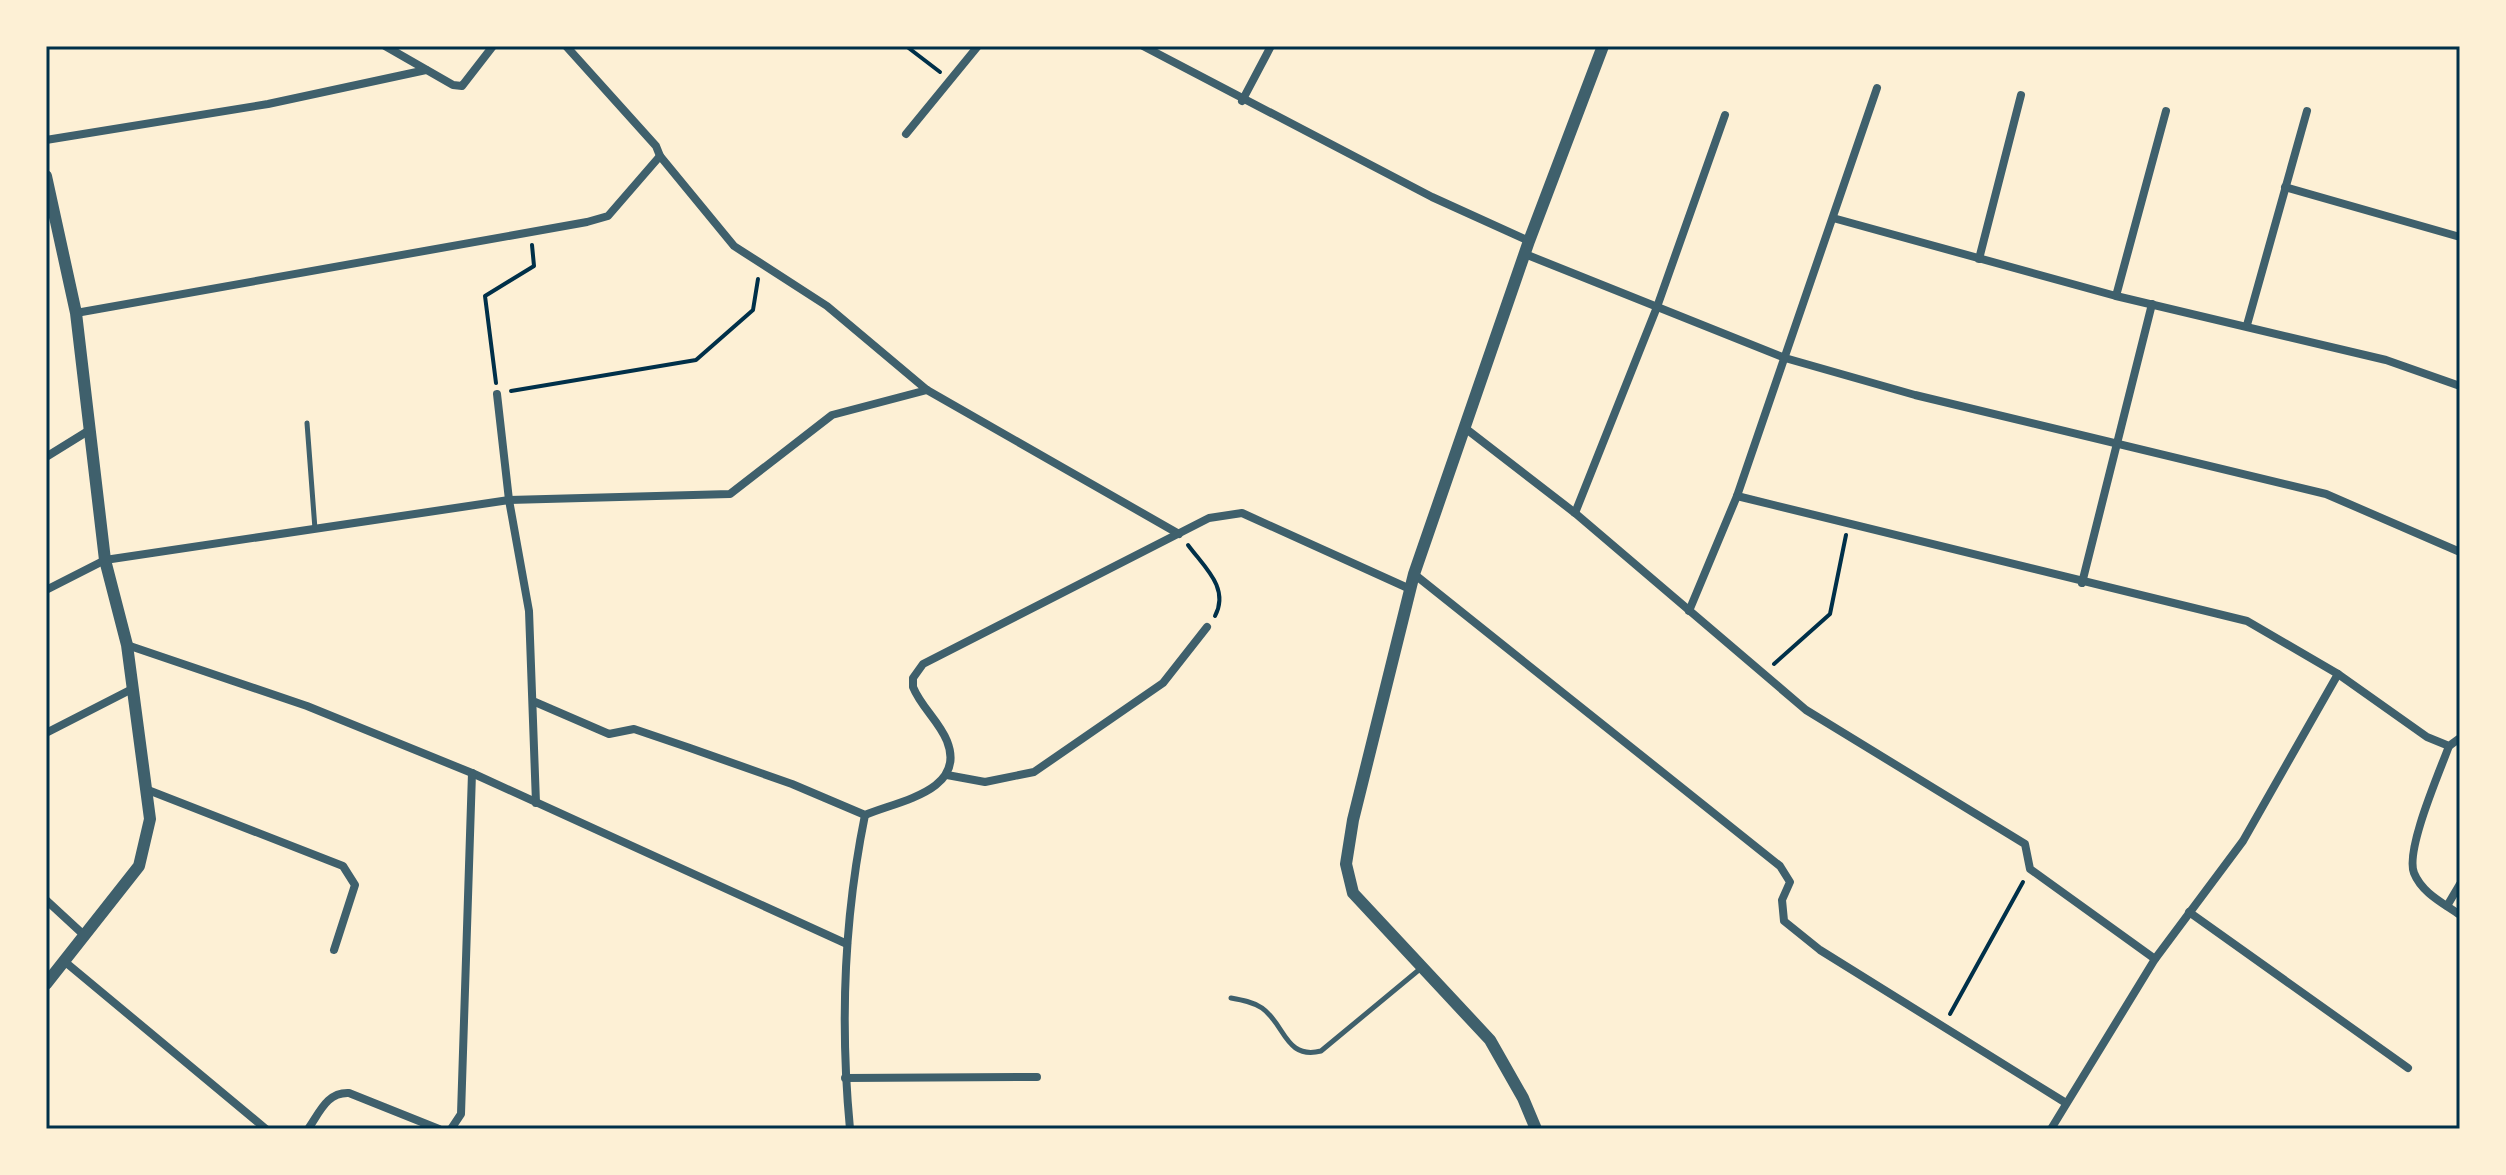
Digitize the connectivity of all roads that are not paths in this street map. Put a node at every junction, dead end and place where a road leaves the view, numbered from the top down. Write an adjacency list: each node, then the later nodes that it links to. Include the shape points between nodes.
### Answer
1 (385, 46): 8 (street)
2 (493, 46): 8 (street, via 462,86)
3 (566, 46): 17 (street)
4 (978, 46): 15 (street)
5 (1143, 46): 11 (street)
6 (1271, 46): 11 (street)
7 (1603, 46): 22 (street)
8 (426, 70): 16 (street, via 268,104)
9 (1877, 88): 20 (street)
10 (2021, 95): 23 (street)
11 (1242, 101): 22 (street)
12 (2166, 111): 24 (street)
13 (2307, 111): 19 (street)
14 (1725, 115): 26 (street)
15 (906, 134)
16 (46, 140)
17 (660, 156): 27 (street, via 608,216 531,235); 31 (street, via 734,246 827,306)
18 (46, 176): 27 (street)
19 (2285, 187): 21 (street); 28 (street)
20 (1833, 218): 23 (street); 29 (street)
21 (2460, 237)
22 (1527, 247): 26 (street); 34 (street)
23 (1979, 259): 24 (street)
24 (2116, 296): 25 (street)
25 (2152, 304): 28 (street); 36 (street)
26 (1657, 307): 29 (street); 40 (street)
27 (76, 313): 35 (street)
28 (2247, 325): 30 (street, via 2386,360)
29 (1785, 358): 36 (street, via 1915,395); 38 (street)
30 (2460, 386)
31 (927, 390): 39 (street, via 832,415 730,494); 42 (street)
32 (497, 394): 39 (street)
33 (307, 423): 41 (lane)
34 (1465, 428): 40 (street); 45 (street)
35 (88, 431): 37 (street); 44 (street)
36 (2117, 441): 43 (street, via 2326,494); 46 (street)
37 (46, 457)
38 (1737, 496): 46 (street); 49 (street)
39 (509, 500): 41 (street); 54 (street, via 529,611)
40 (1575, 513): 49 (street)
41 (315, 530): 44 (street)
42 (1179, 534): 47 (street, via 1223,513 1242,513); 59 (street, via 923,664 913,687 947,741)
43 (2460, 552)
44 (105, 560): 48 (street); 51 (street)
45 (1414, 574): 47 (street); 79 (street, via 1780,866 1790,882 1782,900 1784,921 1820,950)
46 (2082, 583): 52 (street, via 2247,621)
47 (1410, 589): 73 (street, via 1346,864 1353,893)
48 (46, 590)
49 (1689, 611): 71 (street, via 1806,710 2025,844 2030,869)
50 (1207, 627): 59 (street, via 1163,683 1034,772 985,782)
51 (127, 645): 53 (street); 58 (street, via 307,706)
52 (2338, 674): 57 (street, via 2427,737); 66 (street, via 2243,841)
53 (132, 689): 55 (street); 60 (street)
54 (535, 702): 61 (street); 62 (street, via 609,734 634,729 676,743)
55 (46, 733)
56 (2460, 738): 57 (street)
57 (2449, 746): 65 (street, via 2414,848 2413,871 2426,891)
58 (472, 773): 61 (street); 83 (street, via 461,1114)
59 (947, 775): 62 (street, via 937,787)
60 (148, 790): 68 (street, via 150,819 139,866); 70 (street, via 343,866 355,885)
61 (536, 803): 69 (street)
62 (865, 815): 69 (street)
63 (2460, 884): 65 (street)
64 (46, 900): 68 (street)
65 (2447, 906): 67 (street)
66 (2189, 912): 71 (street); 76 (street)
67 (2460, 915)
68 (85, 936): 72 (street)
69 (847, 944): 78 (street)
70 (334, 950)
71 (2155, 959): 79 (street)
72 (64, 961): 74 (street); 80 (street)
73 (1421, 968): 75 (lane, via 1321,1051 1308,1055 1293,1048 1264,1009); 85 (street, via 1490,1040)
74 (46, 984)
75 (1231, 998)
76 (2408, 1068)
77 (1037, 1077): 78 (street)
78 (845, 1078): 84 (street)
79 (2066, 1103): 86 (street)
80 (266, 1129)
81 (308, 1129): 82 (street, via 330,1096 339,1092)
82 (439, 1129)
83 (451, 1129)
84 (850, 1129)
85 (1536, 1129)
86 (2051, 1129)

